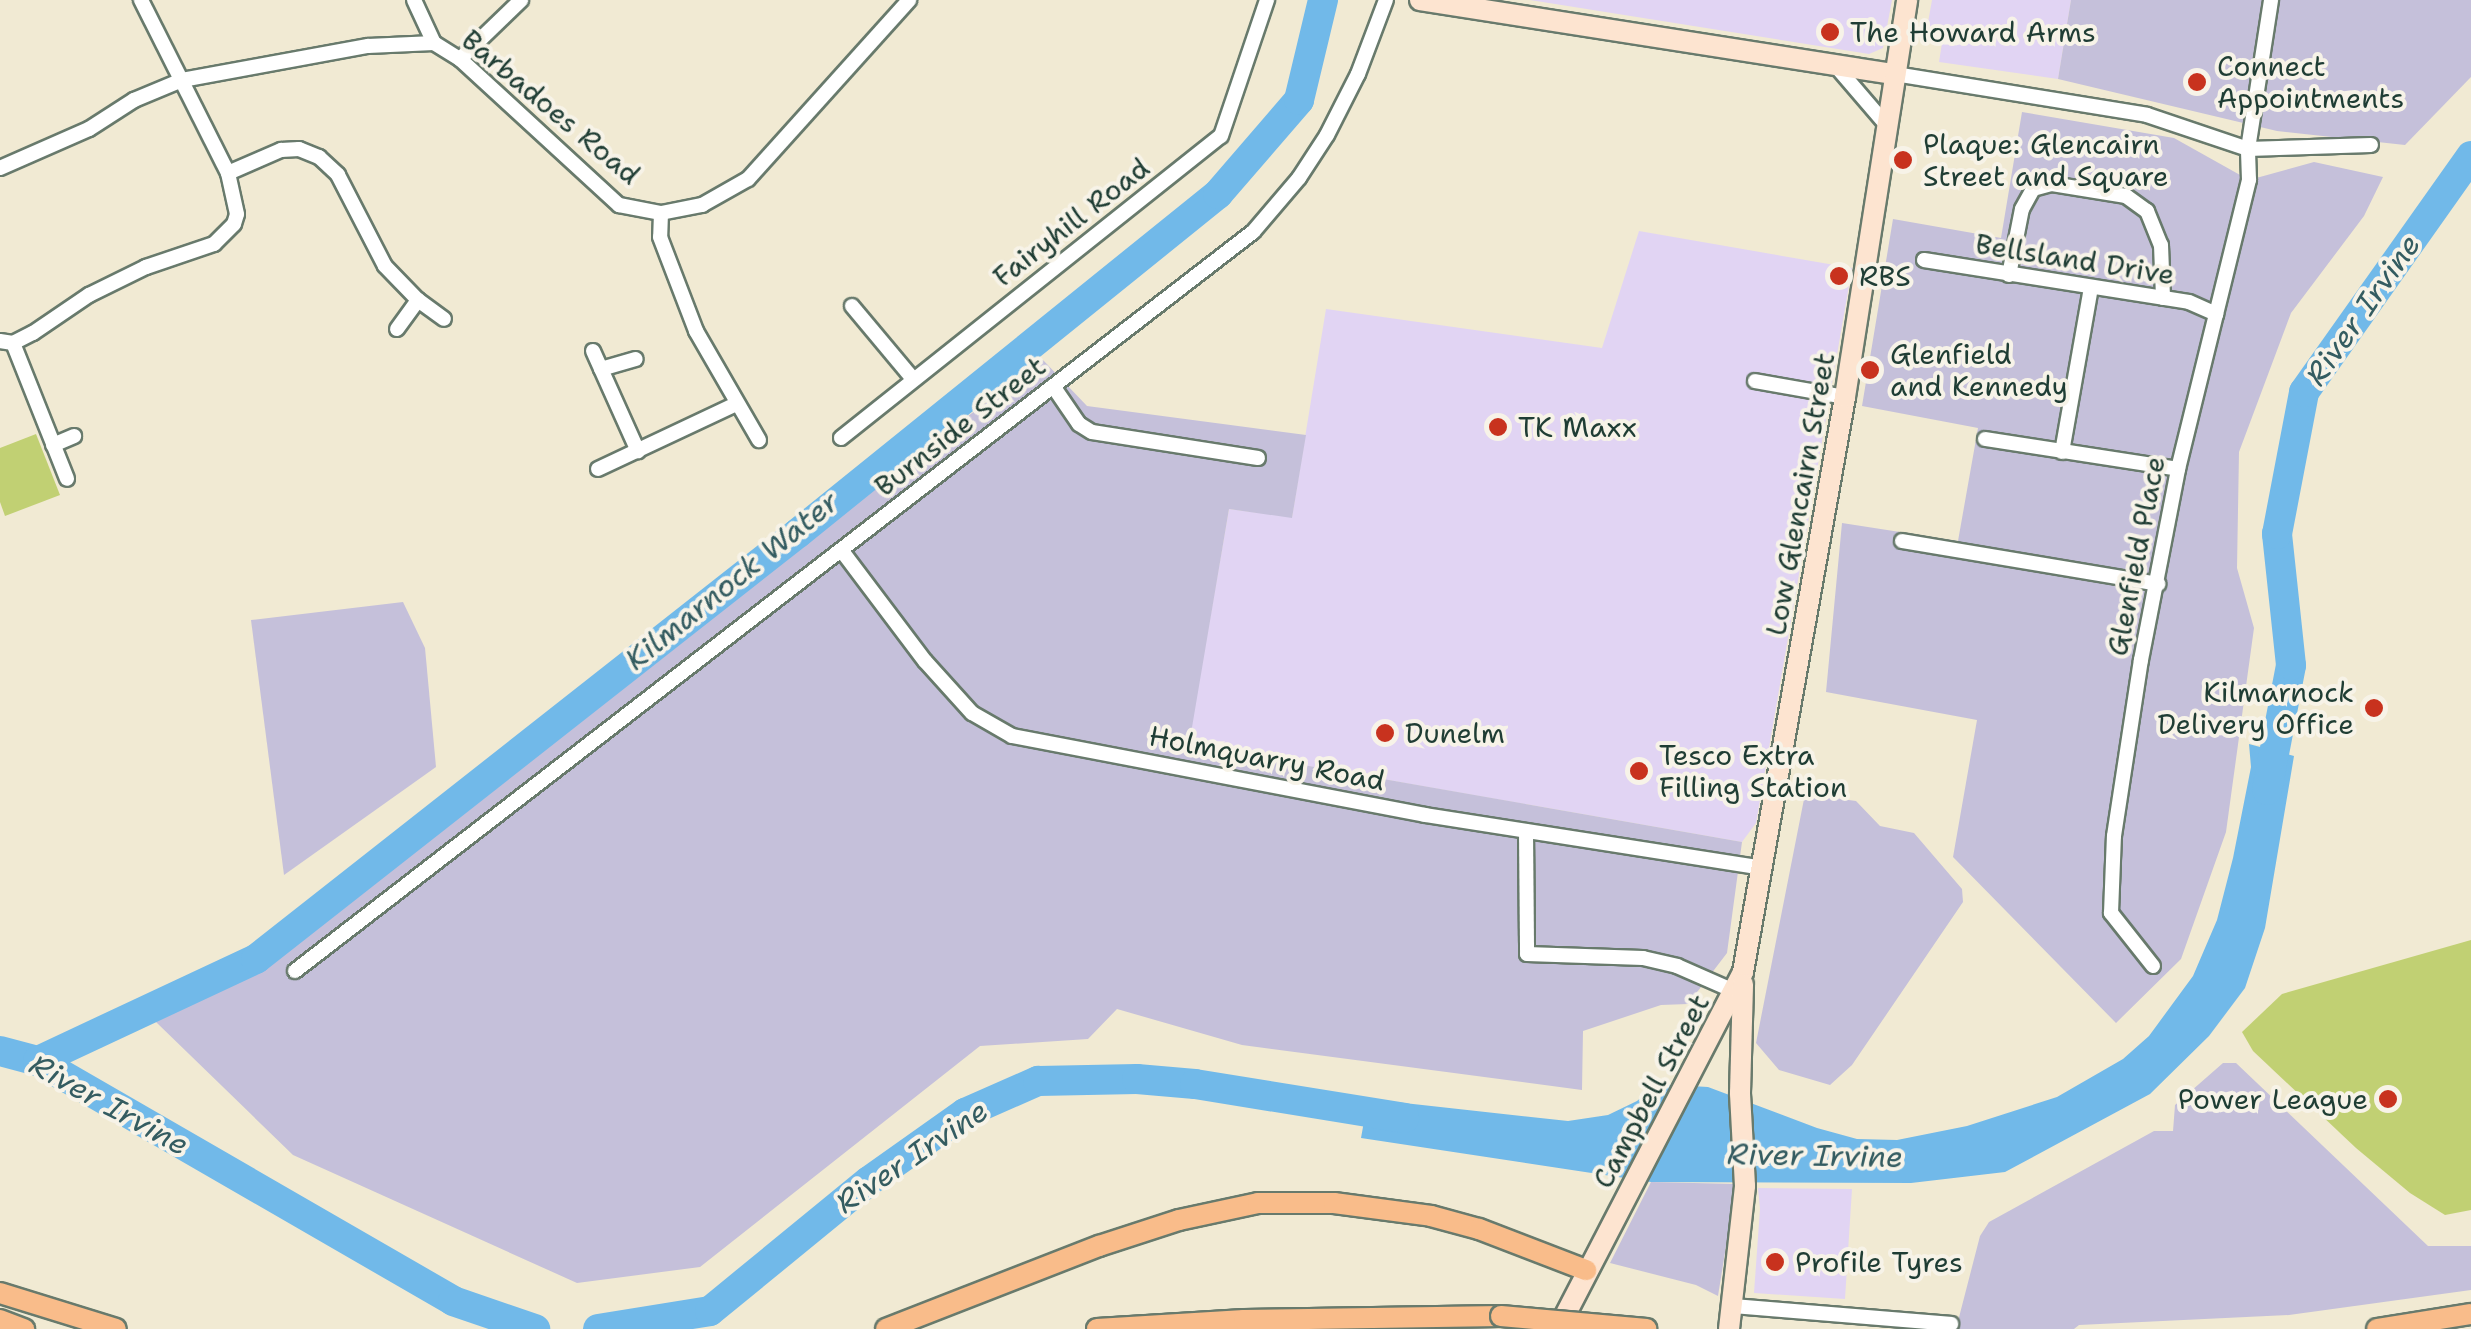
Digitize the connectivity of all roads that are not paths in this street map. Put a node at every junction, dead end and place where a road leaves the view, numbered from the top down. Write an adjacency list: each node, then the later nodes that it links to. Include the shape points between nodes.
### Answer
1 (141, 0): 14 (street)
2 (414, 0): 10 (street)
3 (520, 0): 11 (street)
4 (909, 0): 20 (street, via 748,179 702,205)
5 (1267, 0): 34 (street, Fairyhill Road, via 1221,136)
6 (1386, 0): 36 (street, Burnside Street, via 1327,135 1270,212)
7 (1420, 0): 12 (main road)
8 (2271, 0): 17 (street, Glenfield Place)
9 (1907, 4): 13 (main road, Low Glencairn Street)
10 (434, 43): 11 (street, Barbadoes Road); 14 (street, via 368,46)
11 (460, 60): 20 (street, Barbadoes Road, via 619,204)
12 (1835, 65): 13 (main road); 15 (street)
13 (1895, 74): 15 (main road, Low Glencairn Street); 17 (street, via 2146,115)
14 (182, 80): 18 (street, via 89,129); 19 (street)
15 (1890, 129): 37 (main road, Low Glencairn Street)
16 (2371, 145): 17 (street)
17 (2248, 149): 27 (street, Glenfield Place, via 2249,180)
18 (1, 164)
19 (228, 173): 25 (street, via 281,150 319,157 338,176 386,266); 30 (street, via 237,214 226,236 146,266)
20 (662, 213): 38 (street, via 660,237 696,332)
21 (1924, 260): 22 (street, Bellsland Drive)
22 (2009, 275): 23 (street, Bellsland Drive); 24 (street, via 2022,209 2032,189 2052,184 2126,196 2147,211 2161,245)
23 (2091, 288): 24 (street, Bellsland Drive); 45 (street)
24 (2163, 298): 27 (street, Bellsland Drive)
25 (418, 300): 28 (street); 29 (street)
26 (852, 306): 34 (street)
27 (2216, 314): 47 (street, Glenfield Place)
28 (444, 318)
29 (397, 329)
30 (6, 342): 43 (street)
31 (593, 351): 33 (street)
32 (636, 359): 33 (street)
33 (601, 370): 44 (street)
34 (913, 379): 40 (street, Fairyhill Road)
35 (1755, 381): 37 (street)
36 (1053, 386): 46 (street, via 1092,432); 51 (street, Burnside Street)
37 (1845, 397): 54 (main road, Low Glencairn Street)
38 (736, 404): 41 (street); 44 (street)
39 (74, 436): 43 (street)
40 (841, 438)
41 (759, 440)
42 (1984, 440): 45 (street)
43 (53, 445): 49 (street)
44 (638, 451): 48 (street)
45 (2062, 452): 47 (street)
46 (1258, 458)
47 (2178, 469): 52 (street, Glenfield Place)
48 (598, 470)
49 (67, 479)
50 (1902, 541): 52 (street)
51 (842, 551): 53 (street, Holmquarry Road, via 925,662 972,713 1012,736); 56 (street, Burnside Street)
52 (2158, 584): 55 (street, Glenfield Place, via 2114,836 2111,913)
53 (1526, 831): 54 (street, Holmquarry Road); 57 (street, via 1527,954 1643,958)
54 (1763, 868): 57 (main road, Campbell Street)
55 (2153, 966)
56 (294, 971)
57 (1739, 982): 58 (main road, Campbell Street); 59 (main road)
58 (1715, 1032): 59 (main road); 60 (main road, Campbell Street)
59 (1740, 1050): 62 (main road, via 1745,1186)
60 (1586, 1270): 68 (main road, via 1431,1216 1334,1203 1258,1203 1100,1246); 70 (main road, Campbell Street)
61 (0, 1293): 67 (main road)
62 (1734, 1306): 65 (street); 72 (main road)
63 (2471, 1314): 73 (main road)
64 (0, 1320): 66 (main road)
65 (1951, 1324)
66 (24, 1329)
67 (116, 1329)
68 (886, 1329)
69 (1097, 1329): 71 (main road, bridge, via 1501,1316)
70 (1558, 1329)
71 (1646, 1329)
72 (1729, 1329)
73 (2377, 1329)

